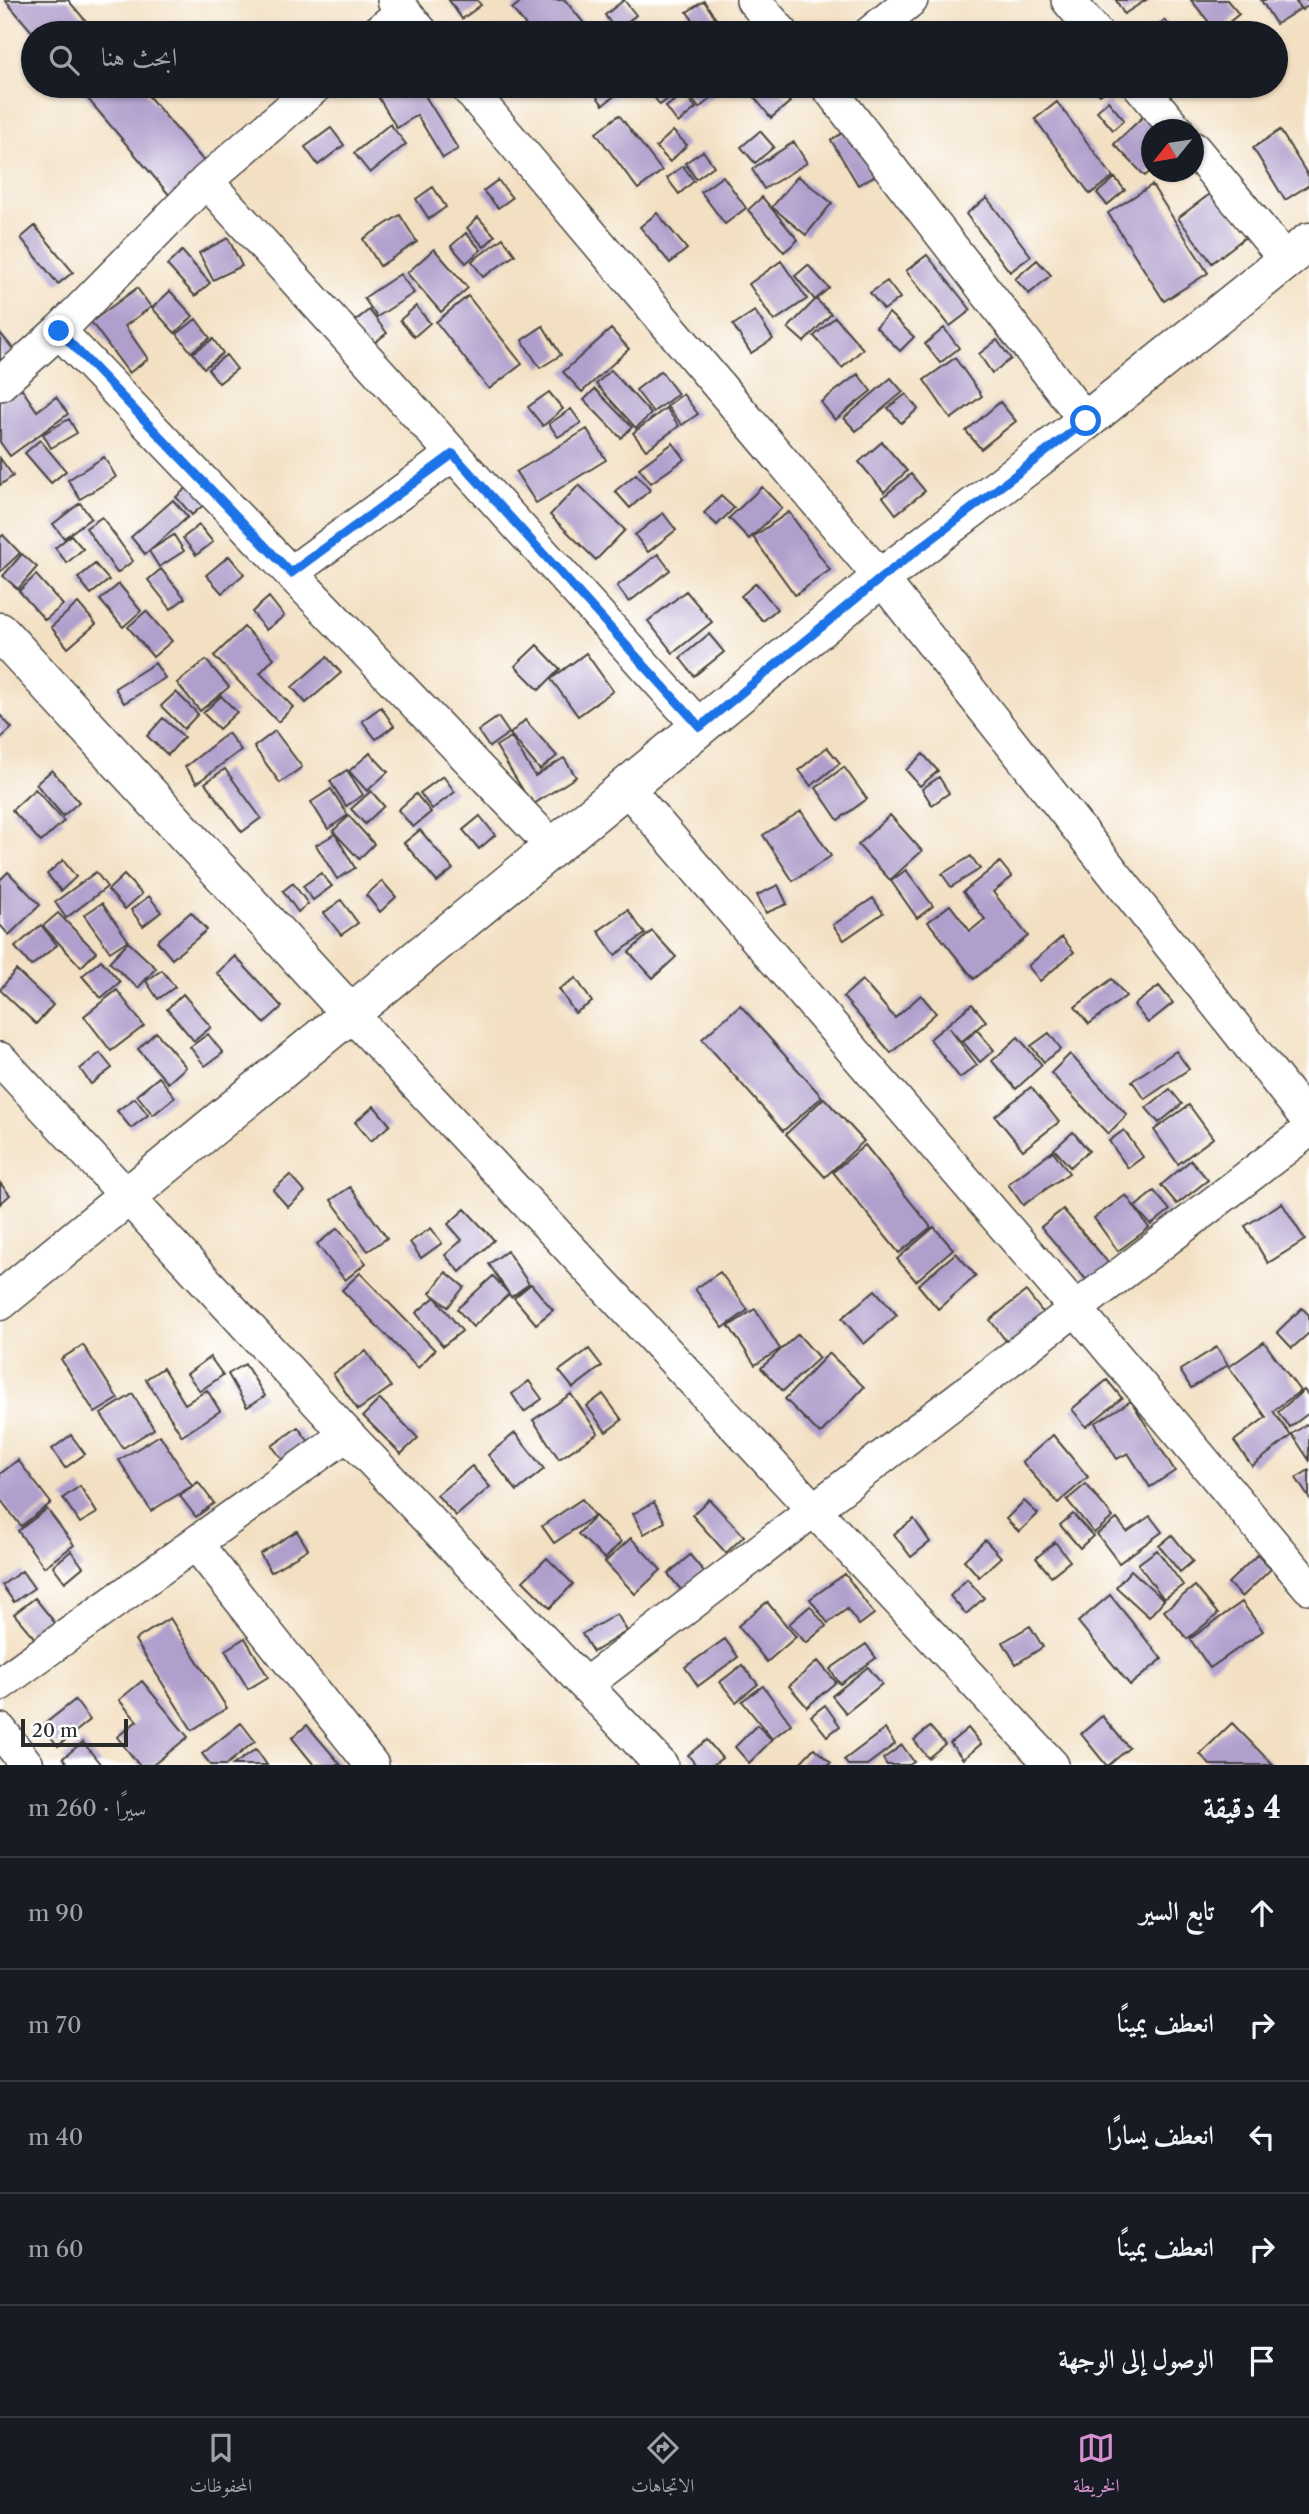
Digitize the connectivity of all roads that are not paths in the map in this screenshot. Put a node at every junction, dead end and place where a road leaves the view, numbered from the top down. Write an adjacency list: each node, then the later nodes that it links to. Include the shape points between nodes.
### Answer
1 (753, 0): 4 (street)
2 (911, 0): 5 (street)
3 (1068, 0): 6 (street)
4 (771, 21)
5 (885, 21)
6 (1086, 21)
7 (302, 98): 13 (street)
8 (476, 98): 20 (street)
9 (836, 98): 17 (street)
10 (1150, 98): 11 (street)
11 (1168, 119)
12 (1204, 159): 14 (street)
13 (206, 181): 15 (street); 18 (street)
14 (1298, 251): 17 (street)
15 (59, 331): 16 (street); 19 (street)
16 (0, 384)
17 (1086, 421): 20 (street)
18 (453, 454): 19 (street); 22 (street)
19 (291, 573): 24 (street)
20 (881, 578): 22 (street); 27 (street)
21 (0, 632): 25 (street)
22 (700, 727): 23 (street)
23 (626, 787): 24 (street); 31 (street)
24 (554, 848): 25 (street)
25 (351, 1014): 29 (street); 33 (street)
26 (0, 1059): 29 (street)
27 (1309, 1121)
28 (1309, 1130): 31 (street)
29 (127, 1197): 30 (street); 32 (street)
30 (0, 1301)
31 (1076, 1309): 33 (street); 35 (street)
32 (347, 1434): 34 (street); 37 (street)
33 (814, 1509): 37 (street); 42 (street)
34 (195, 1544): 36 (street); 40 (street)
35 (1309, 1587)
36 (0, 1684)
37 (585, 1685): 41 (street)
38 (0, 1730): 39 (street)
39 (27, 1765)
40 (372, 1765)
41 (661, 1765)
42 (1052, 1765)

